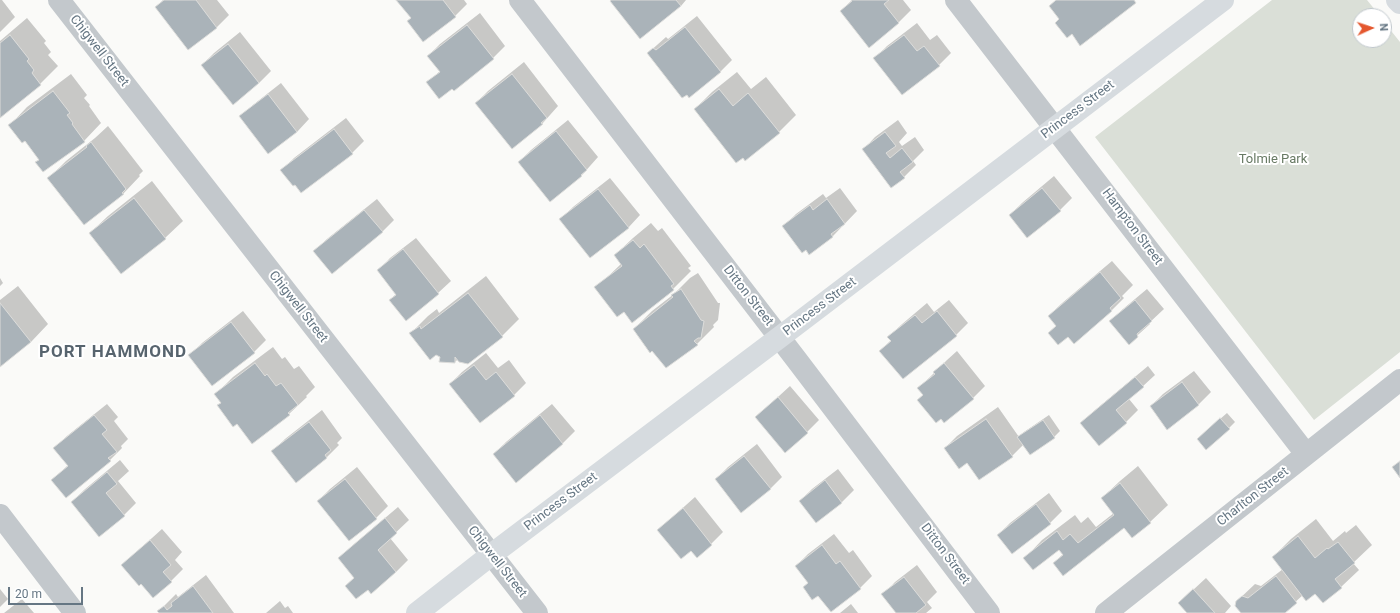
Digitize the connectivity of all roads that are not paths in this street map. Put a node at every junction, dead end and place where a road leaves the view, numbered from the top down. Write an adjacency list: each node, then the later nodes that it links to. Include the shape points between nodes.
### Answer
1 (60, 0): 12 (street, Chigwell Street)
2 (520, 0): 8 (street, Ditton Street)
3 (956, 0): 7 (street, Hampton Street)
4 (1223, 0): 7 (street, Princess Street)
5 (1397, 0): 6 (street)
6 (1400, 3)
7 (1055, 128): 8 (street, Princess Street); 10 (street, Hampton Street)
8 (780, 337): 12 (street, Princess Street); 16 (street, Ditton Street)
9 (1400, 380): 10 (street, Charlton Street)
10 (1306, 454): 17 (street, Charlton Street)
11 (0, 515): 13 (street)
12 (491, 555): 14 (street, Princess Street); 15 (street, Chigwell Street)
13 (75, 613)
14 (417, 613)
15 (537, 613)
16 (989, 613)
17 (1106, 613)

